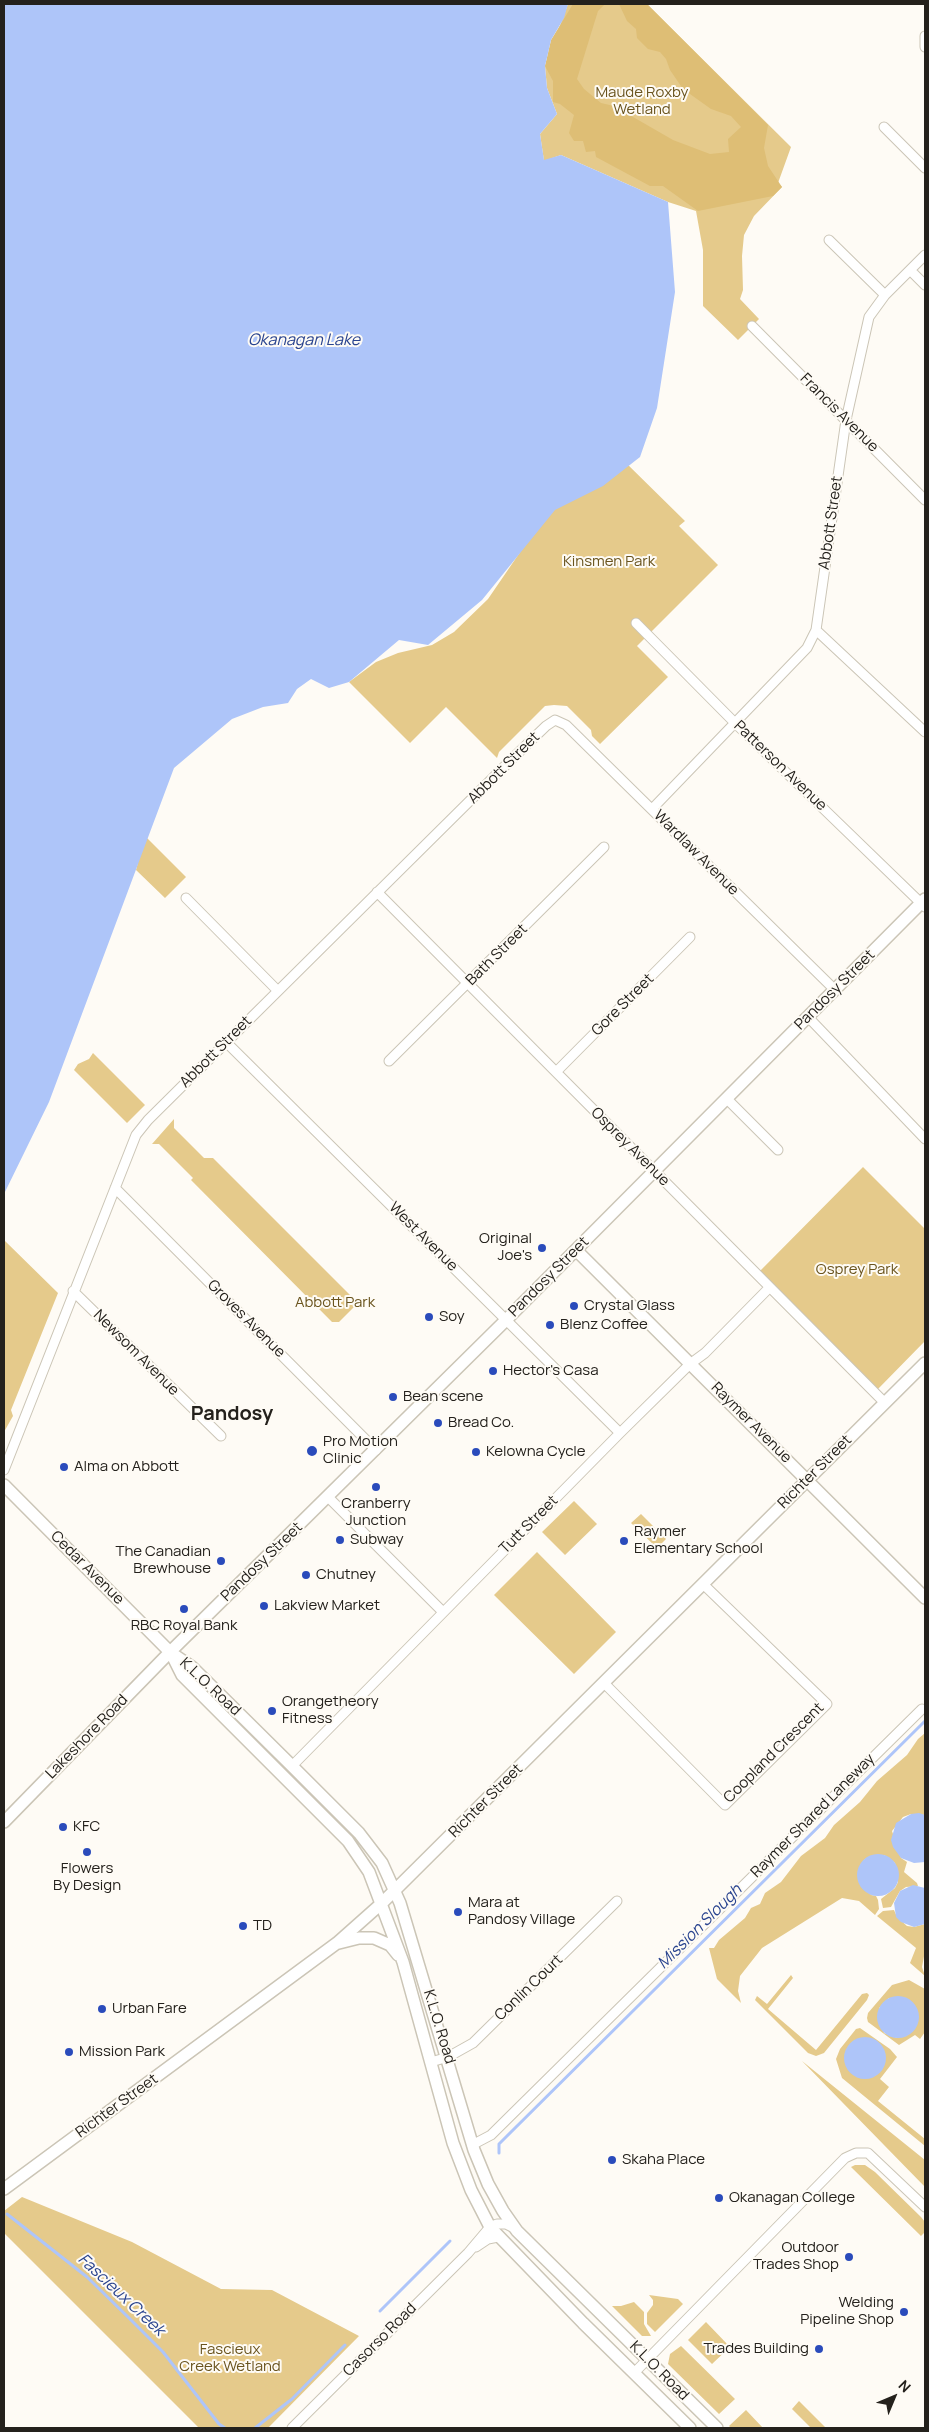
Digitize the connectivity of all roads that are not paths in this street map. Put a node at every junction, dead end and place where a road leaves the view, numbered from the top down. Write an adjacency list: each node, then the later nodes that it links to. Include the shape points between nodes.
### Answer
1 (925, 36): 2 (street)
2 (925, 47)
3 (884, 127): 4 (street)
4 (925, 168)
5 (829, 240): 9 (street)
6 (925, 255): 7 (street, Abbott Street)
7 (910, 270): 8 (street); 9 (street, Abbott Street)
8 (925, 285)
9 (885, 294): 11 (street, Abbott Street, via 869,317)
10 (752, 326): 11 (street, Francis Avenue)
11 (846, 420): 12 (street, Francis Avenue); 14 (street, Abbott Street)
12 (925, 500)
13 (636, 623): 16 (street, Patterson Avenue)
14 (816, 630): 16 (street, Abbott Street, via 807,648); 17 (street)
15 (555, 720): 18 (street, Wardlaw Avenue, via 566,725); 20 (street, Abbott Street)
16 (736, 724): 18 (street, Abbott Street); 22 (street, Patterson Avenue)
17 (925, 732)
18 (652, 809): 25 (street, Wardlaw Avenue)
19 (604, 847): 24 (street, Bath Street)
20 (377, 892): 24 (street, Osprey Avenue); 26 (street, Abbott Street)
21 (186, 898): 26 (street)
22 (924, 903): 25 (street, Pandosy Street)
23 (690, 937): 30 (street, Gore Street)
24 (468, 984): 29 (street, Bath Street); 30 (street, Osprey Avenue)
25 (835, 990): 27 (street, Pandosy Street)
26 (278, 991): 28 (street, Abbott Street)
27 (808, 1017): 31 (street, Pandosy Street); 32 (street)
28 (226, 1042): 35 (street, Abbott Street, via 136,1135); 39 (street, West Avenue)
29 (389, 1061)
30 (556, 1072): 34 (street, Osprey Avenue)
31 (727, 1099): 33 (street); 34 (street, Pandosy Street)
32 (925, 1139)
33 (778, 1150)
34 (654, 1171): 36 (street, Pandosy Street); 37 (street, Osprey Avenue)
35 (115, 1188): 38 (street, Abbott Street); 45 (street, Groves Avenue)
36 (576, 1250): 39 (street, Pandosy Street); 41 (street, Raymer Avenue)
37 (769, 1288): 41 (street, Tutt Street); 42 (street, Osprey Avenue)
38 (73, 1291): 44 (street, Newsom Avenue); 46 (street, Abbott Street)
39 (506, 1320): 43 (street, West Avenue); 45 (street, Pandosy Street)
40 (925, 1363): 42 (street, Richter Street)
41 (690, 1364): 43 (street, Tutt Street); 47 (street, Raymer Avenue)
42 (884, 1402): 47 (street, Richter Street)
43 (620, 1433): 52 (street, Tutt Street)
44 (221, 1436)
45 (376, 1450): 49 (street, Pandosy Street)
46 (4, 1470)
47 (808, 1480): 50 (street, Richter Street); 51 (street, Raymer Avenue)
48 (4, 1485): 53 (street, Cedar Avenue)
49 (328, 1497): 52 (street); 53 (street, Pandosy Street)
50 (704, 1584): 54 (street, Richter Street); 54 (street, Coopland Crescent, via 827,1704 725,1805)
51 (925, 1598)
52 (443, 1612): 56 (street, Tutt Street)
53 (170, 1652): 56 (street, K.L.O. Road, via 192,1667); 57 (street, Lakeshore Road); 60 (street, K.L.O. Road, via 182,1675 348,1842 369,1872)
54 (604, 1683): 58 (street, Richter Street)
55 (922, 1709): 65 (street, Raymer Shared Laneway, via 491,2135)
56 (292, 1766): 58 (street, K.L.O. Road, via 359,1833 382,1863)
57 (4, 1822)
58 (396, 1890): 60 (street, Richter Street); 63 (street, K.L.O. Road)
59 (617, 1901): 63 (street, Conlin Court, via 473,2042)
60 (382, 1903): 61 (street, Richter Street); 62 (street, K.L.O. Road)
61 (337, 1943): 62 (street, via 374,1938 390,1945); 66 (street, Richter Street)
62 (403, 1962): 64 (street, K.L.O. Road)
63 (448, 2057): 64 (street, Conlin Court); 65 (street, K.L.O. Road)
64 (431, 2062): 68 (street, K.L.O. Road, via 453,2143)
65 (472, 2145): 69 (street, K.L.O. Road, via 488,2184)
66 (4, 2189)
67 (925, 2207): 72 (street, via 868,2153 856,2153 845,2158)
68 (490, 2227): 69 (street, via 506,2224); 70 (street, K.L.O. Road); 71 (street, Casorso Road)
69 (514, 2228): 72 (street, K.L.O. Road)
70 (498, 2237): 71 (street, Casorso Road, via 488,2239); 73 (street, K.L.O. Road)
71 (468, 2253): 74 (street, Casorso Road)
72 (647, 2359): 73 (street); 76 (street, K.L.O. Road)
73 (634, 2373): 75 (street, K.L.O. Road)
74 (292, 2428)
75 (690, 2428)
76 (717, 2428)

